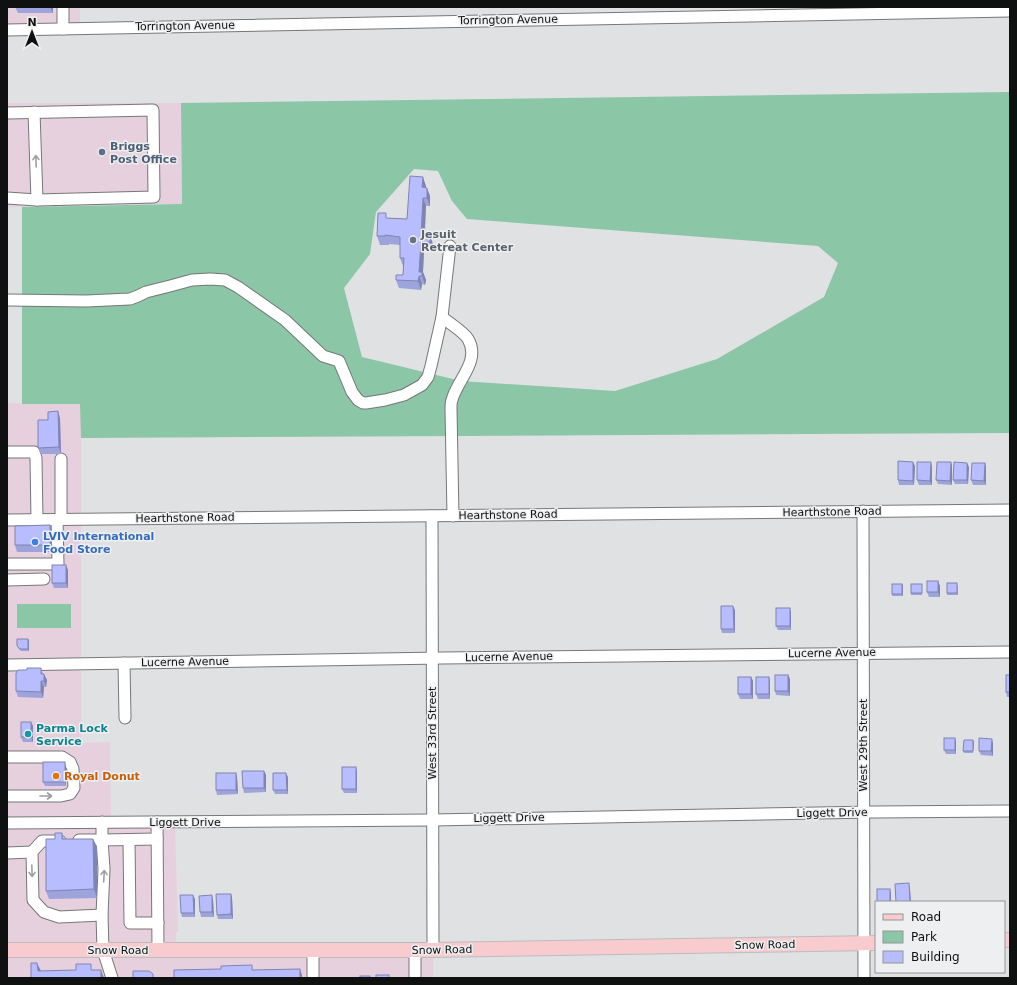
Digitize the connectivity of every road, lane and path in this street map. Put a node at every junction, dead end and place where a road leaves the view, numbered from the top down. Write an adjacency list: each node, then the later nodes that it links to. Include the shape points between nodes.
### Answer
1 (63, 7): 3 (street)
2 (1010, 11): 3 (street, Torrington Avenue)
3 (63, 29): 4 (street, Torrington Avenue)
4 (7, 30)
5 (34, 112): 6 (street); 8 (street, one-way to 5); 8 (street, via 154,110 154,197)
6 (7, 113)
7 (7, 198): 8 (street)
8 (37, 200)
9 (450, 246): 11 (street)
10 (7, 300): 11 (street, via 130,299 146,292 192,280 225,280 285,320 323,356 339,361 352,392 363,403 404,395 422,384 428,377)
11 (442, 317): 17 (street, via 468,339 472,355 470,365 452,400)
12 (7, 452): 19 (street, via 34,452)
13 (60, 459): 20 (street)
14 (1010, 510): 15 (street, Hearthstone Road)
15 (862, 511): 17 (street, Hearthstone Road); 27 (street, West 29th Street)
16 (432, 516): 17 (street, Hearthstone Road); 20 (street, Hearthstone Road); 28 (street, West 33rd Street)
17 (453, 516)
18 (7, 520): 19 (street, Hearthstone Road)
19 (37, 520): 20 (street, Hearthstone Road)
20 (59, 520): 22 (street, via 58,564)
21 (7, 564): 22 (street)
22 (27, 564): 24 (street)
23 (44, 578): 24 (street)
24 (28, 579): 25 (street)
25 (7, 580)
26 (1010, 652): 27 (street, Lucerne Avenue)
27 (863, 653): 28 (street, Lucerne Avenue); 35 (street, West 29th Street)
28 (432, 658): 29 (street, Lucerne Avenue); 36 (street, West 33rd Street)
29 (124, 663): 30 (street, Lucerne Avenue); 31 (street)
30 (7, 665)
31 (125, 718)
32 (7, 757): 33 (street, one-way to 32, via 61,796 70,794 74,788 73,769 70,762 62,757)
33 (7, 796)
34 (1010, 811): 35 (street, Liggett Drive)
35 (864, 812): 36 (street, Liggett Drive); 47 (street, West 29th Street)
36 (433, 820): 38 (street, Liggett Drive); 53 (street, West 33rd Street)
37 (102, 822): 38 (street, Liggett Drive); 39 (street, Liggett Drive); 41 (street)
38 (157, 822): 40 (street)
39 (7, 823)
40 (157, 839): 42 (street); 46 (street)
41 (102, 840): 42 (street); 43 (street, via 42,841); 45 (street, one-way to 41)
42 (130, 840): 46 (street, via 130,923)
43 (32, 852): 44 (street); 45 (street, one-way to 45, via 34,900 44,912 59,916)
44 (7, 853)
45 (102, 915): 49 (street)
46 (158, 923): 50 (street)
47 (870, 943): 53 (main road, Snow Road); 57 (street, West 29th Street)
48 (7, 950): 49 (main road, Snow Road)
49 (103, 950): 50 (main road, Snow Road); 54 (street)
50 (158, 950): 51 (main road, Snow Road)
51 (313, 950): 52 (main road, Snow Road); 55 (street)
52 (415, 950): 53 (main road, Snow Road); 56 (street)
53 (433, 950)
54 (112, 978)
55 (313, 978)
56 (415, 978)
57 (864, 978)

